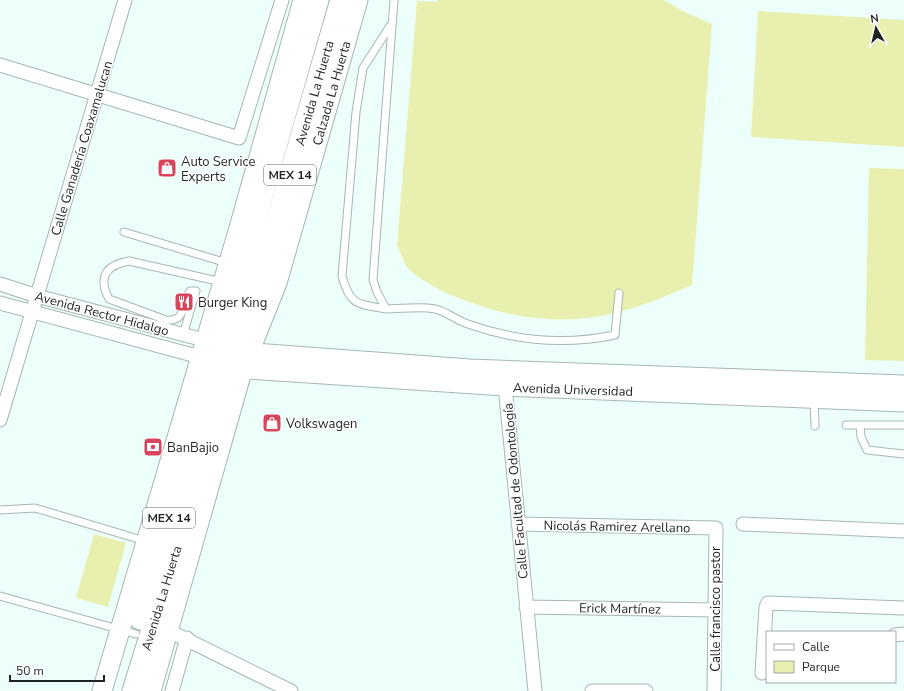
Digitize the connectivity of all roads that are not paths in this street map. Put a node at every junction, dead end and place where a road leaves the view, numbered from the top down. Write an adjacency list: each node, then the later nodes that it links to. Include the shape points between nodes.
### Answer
1 (125, 0): 10 (street, Calle Ganadería Coaxamalucan)
2 (282, 0): 10 (street, via 240,138)
3 (303, 0): 11 (street, Calzada La Huerta)
4 (318, 0): 11 (main road, Avenida La Huerta / MEX 14)
5 (341, 0): 24 (main road, Avenida La Huerta / MEX 14)
6 (358, 0): 24 (street, Calzada La Huerta, via 277,283)
7 (394, 0): 8 (lane)
8 (391, 24): 19 (lane, via 373,280); 19 (lane, via 362,68 342,276 346,291 357,304)
9 (0, 65): 10 (street)
10 (97, 96): 17 (street, Calle Ganadería Coaxamalucan)
11 (277, 118): 13 (street, Calzada La Huerta); 24 (main road, Avenida La Huerta / MEX 14)
12 (124, 232): 13 (lane)
13 (227, 263): 14 (street, Calzada La Huerta)
14 (222, 282): 22 (lane, via 129,261 115,263 110,267 104,280 109,298 166,320 174,321 180,317 188,294 194,290 196,293); 24 (street, Calzada La Huerta)
15 (0, 284): 17 (street, Avenida Rector Hidalgo)
16 (619, 293): 19 (lane, via 615,335 599,338 550,341 513,337 467,324 435,309)
17 (37, 296): 20 (street, Calle Ganadería Coaxamalucan); 21 (street, Avenida Rector Hidalgo)
18 (0, 303): 20 (street, Avenida Rector Hidalgo)
19 (386, 309)
20 (32, 313): 23 (street, Avenida Rector Hidalgo); 29 (street, Calle Ganadería Coaxamalucan)
21 (125, 320): 22 (street, Avenida Rector Hidalgo); 23 (street)
22 (183, 334): 24 (street, Avenida Rector Hidalgo)
23 (120, 336): 24 (street, Avenida Rector Hidalgo)
24 (225, 355): 25 (street, Avenida Universidad, via 470,369); 26 (street, Avenida Universidad); 40 (street, Calzada La Huerta); 45 (main road, Avenida La Huerta / MEX 14); 46 (main road, Avenida La Huerta / MEX 14)
25 (904, 385)
26 (505, 386): 27 (street, Avenida Universidad); 36 (street, Calle Facultad de Odontología)
27 (814, 399): 28 (street, Avenida Universidad); 33 (lane)
28 (904, 402)
29 (0, 420)
30 (904, 424): 32 (lane)
31 (846, 425): 32 (lane)
32 (860, 425): 34 (lane, via 861,438 867,450)
33 (815, 426)
34 (904, 454)
35 (0, 510): 40 (lane, via 35,508)
36 (518, 524): 38 (street, Nicolás Ramirez Arellano); 42 (street, Calle Facultad de Odontología)
37 (743, 524): 39 (street)
38 (716, 528): 44 (street, Calle francisco pastor)
39 (904, 531)
40 (145, 541): 46 (street, Calzada La Huerta)
41 (0, 596): 46 (lane)
42 (525, 601): 44 (street, Erick Martínez); 56 (street, Calle Facultad de Odontología)
43 (904, 608): 48 (street, via 768,603)
44 (715, 610): 59 (street, Calle francisco pastor)
45 (161, 627): 47 (street); 52 (main road, Avenida La Huerta / MEX 14); 53 (street)
46 (128, 631): 50 (street, Calzada La Huerta); 51 (main road, Avenida La Huerta / MEX 14)
47 (187, 638): 54 (street); 55 (street)
48 (765, 655): 49 (street)
49 (762, 673)
50 (102, 691)
51 (119, 691)
52 (133, 691)
53 (151, 691)
54 (172, 691)
55 (291, 691)
56 (535, 691)
57 (592, 691): 58 (street)
58 (646, 691)
59 (714, 691)

